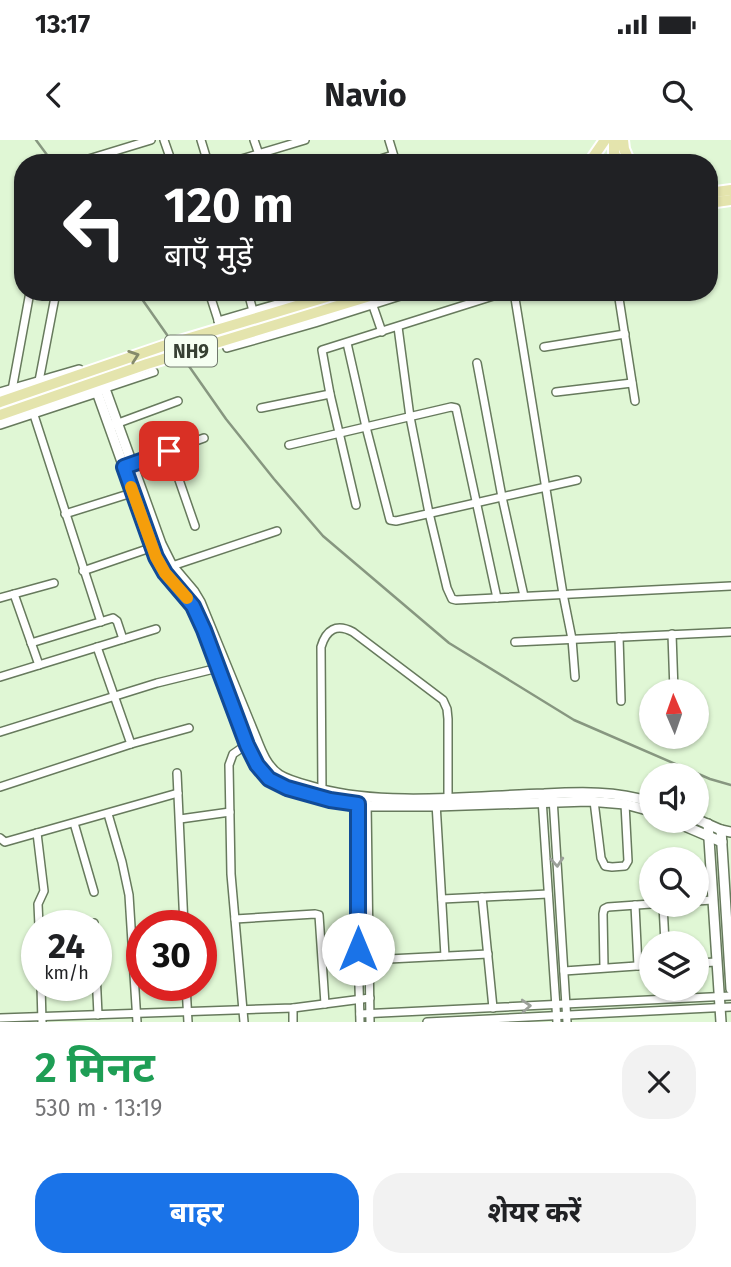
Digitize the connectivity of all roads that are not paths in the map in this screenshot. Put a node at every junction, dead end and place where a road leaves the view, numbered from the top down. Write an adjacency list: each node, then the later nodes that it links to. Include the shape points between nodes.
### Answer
1 (254, 140): 5 (street)
2 (305, 140): 5 (street)
3 (147, 141): 4 (street)
4 (107, 154)
5 (260, 154)
6 (28, 301): 29 (street)
7 (54, 301): 27 (street)
8 (212, 301): 19 (street)
9 (250, 301): 18 (street)
10 (284, 301): 18 (street)
11 (313, 301): 34 (main road, NH9, one-way to 11, bridge)
12 (353, 301): 39 (main road, NH9, bridge, via 147,363)
13 (387, 301): 17 (street)
14 (478, 301): 20 (street)
15 (515, 301): 50 (street)
16 (620, 301): 22 (street)
17 (373, 306): 19 (street, via 228,348); 21 (street)
18 (253, 311): 19 (street)
19 (218, 321)
20 (398, 327): 21 (street); 40 (street)
21 (382, 332): 23 (street)
22 (625, 334): 24 (street); 28 (street)
23 (347, 343): 33 (street, via 322,351); 43 (street)
24 (544, 347)
25 (477, 363): 52 (street)
26 (154, 372): 30 (street)
27 (39, 381): 29 (street); 30 (street, via 95,365)
28 (632, 383): 31 (street); 36 (street)
29 (12, 390): 32 (street)
30 (101, 390): 38 (street); 42 (street)
31 (556, 392)
32 (0, 393)
33 (330, 394): 37 (street); 44 (street)
34 (0, 401)
35 (178, 401): 42 (street)
36 (635, 401)
37 (261, 408)
38 (33, 412): 41 (street); 56 (street)
39 (0, 415)
40 (410, 417): 43 (street); 53 (street, via 456,408); 55 (street)
41 (0, 424)
42 (114, 424): 48 (street)
43 (366, 427): 44 (street); 55 (street, via 390,520)
44 (339, 433): 46 (street); 54 (street)
45 (204, 438): 47 (street)
46 (289, 445)
47 (169, 451): 48 (street); 57 (street)
48 (128, 466): 51 (street)
49 (577, 480): 50 (street)
50 (546, 487): 52 (street); 65 (street)
51 (137, 491): 56 (street); 59 (street)
52 (502, 497): 53 (street); 66 (street)
53 (476, 503): 55 (street); 68 (street)
54 (356, 505)
55 (429, 513): 68 (street, via 452,599)
56 (65, 514): 61 (street)
57 (195, 526)
58 (277, 531): 60 (street)
59 (157, 546): 60 (street); 61 (street); 80 (street, via 165,573 193,606)
60 (172, 566): 80 (street, via 201,602)
61 (83, 571): 69 (street)
62 (54, 583): 64 (street)
63 (731, 586): 65 (street)
64 (14, 594): 67 (street); 77 (street)
65 (563, 594): 66 (street); 75 (street)
66 (524, 596): 68 (street)
67 (0, 598)
68 (497, 598)
69 (101, 622): 74 (street, via 116,620); 77 (street)
70 (156, 629): 74 (street)
71 (731, 632): 72 (street)
72 (672, 634): 73 (street); 83 (street)
73 (619, 637): 75 (street); 85 (street)
74 (123, 639): 78 (street)
75 (572, 639): 76 (street); 82 (street)
76 (515, 642)
77 (31, 643): 79 (street)
78 (97, 647): 79 (street); 84 (street)
79 (39, 665): 81 (street)
80 (222, 667): 84 (street); 88 (street)
81 (0, 677)
82 (575, 677)
83 (674, 679)
84 (114, 696): 87 (street); 89 (street)
85 (621, 701)
86 (189, 728): 89 (street)
87 (0, 732)
88 (251, 742): 93 (street, via 257,765 269,779 287,788); 103 (street, via 230,761)
89 (131, 744): 91 (street)
90 (177, 773): 92 (street)
91 (0, 787)
92 (178, 793): 104 (street); 105 (street)
93 (322, 793): 94 (street, via 321,647 329,632 342,627 443,700 448,719); 98 (street)
94 (448, 797): 95 (street); 100 (street)
95 (542, 798): 96 (street); 100 (street); 116 (street)
96 (553, 798): 97 (street, via 588,792); 99 (street); 133 (street, one-way to 133)
97 (639, 799)
98 (362, 801): 100 (street); 128 (street); 138 (street)
99 (594, 801): 101 (street); 101 (street, via 601,858 605,866 612,867 625,866 628,861)
100 (436, 802): 118 (street)
101 (625, 804): 102 (street)
102 (639, 808)
103 (230, 812): 105 (street); 125 (street)
104 (107, 814): 106 (street); 153 (street, via 129,895)
105 (180, 819): 124 (street)
106 (75, 823): 109 (street); 115 (street)
107 (709, 824): 108 (street)
108 (726, 831): 114 (street)
109 (37, 833): 113 (street, via 5,842); 123 (street, via 44,888)
110 (702, 833): 112 (street)
111 (709, 833): 112 (street)
112 (709, 836): 114 (street); 120 (street)
113 (0, 838)
114 (722, 842): 134 (street)
115 (94, 892)
116 (548, 894): 117 (street); 143 (street)
117 (482, 897): 118 (street); 126 (street)
118 (442, 899): 127 (street)
119 (709, 900): 120 (street)
120 (713, 900): 130 (street)
121 (635, 905): 122 (street); 131 (street); 132 (street, via 604,909)
122 (639, 905)
123 (38, 910)
124 (183, 910)
125 (235, 919): 142 (street, via 320,915); 149 (street)
126 (488, 954): 127 (street); 147 (street)
127 (445, 957): 128 (street)
128 (369, 960): 137 (street)
129 (709, 962): 130 (street)
130 (717, 962): 135 (street)
131 (638, 966): 132 (street)
132 (604, 967): 133 (street)
133 (564, 971): 144 (street)
134 (731, 989)
135 (719, 996): 136 (street); 144 (street); 148 (street)
136 (731, 996)
137 (370, 998): 138 (street); 155 (street)
138 (359, 1000): 142 (street); 154 (street)
139 (41, 1001): 156 (street)
140 (97, 1001): 151 (street)
141 (188, 1001): 150 (street)
142 (325, 1004): 146 (street)
143 (555, 1004): 144 (street); 147 (street, one-way to 143); 157 (street)
144 (566, 1004): 158 (street)
145 (731, 1007): 148 (street)
146 (293, 1008): 149 (street); 162 (street)
147 (493, 1008): 155 (street)
148 (720, 1008): 158 (street); 164 (street)
149 (244, 1009): 150 (street); 161 (street)
150 (188, 1012): 153 (street); 160 (street)
151 (98, 1015): 153 (street); 156 (street)
152 (0, 1018): 156 (street)
153 (137, 1018)
154 (360, 1018): 155 (street)
155 (370, 1018)
156 (42, 1019)
157 (556, 1019): 158 (street); 159 (street)
158 (567, 1019)
159 (517, 1020): 163 (street)
160 (188, 1022)
161 (244, 1022)
162 (293, 1022)
163 (427, 1022)
164 (721, 1022)

